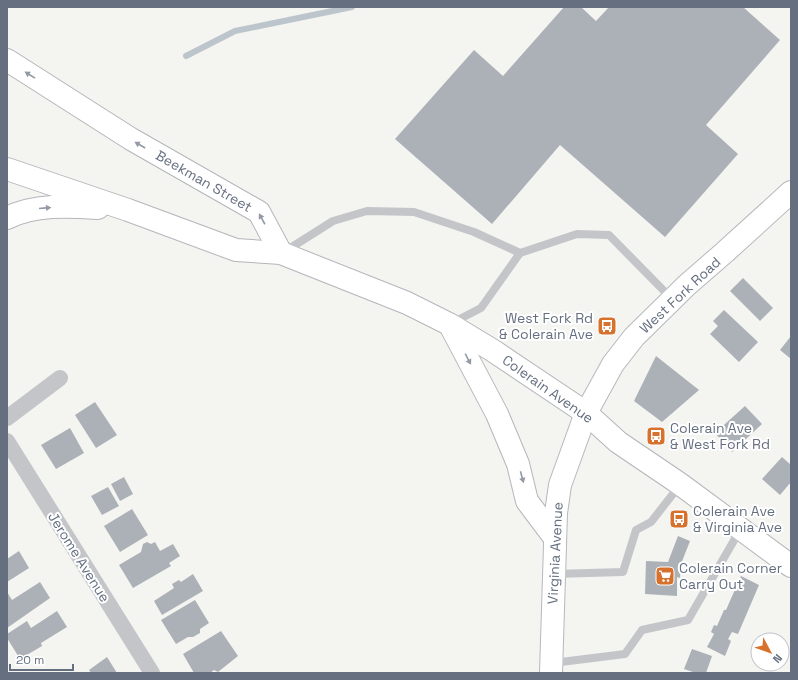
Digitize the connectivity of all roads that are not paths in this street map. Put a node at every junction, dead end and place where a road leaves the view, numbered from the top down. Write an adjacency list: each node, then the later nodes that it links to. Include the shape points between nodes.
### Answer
1 (7, 60): 7 (main road, Beekman Street, one-way to 1, via 259,212 132,139)
2 (7, 169): 4 (main road)
3 (791, 192): 8 (main road, West Fork Road)
4 (128, 210): 5 (main road, one-way to 4, via 39,208 73,206); 7 (main road, via 236,250)
5 (7, 218)
6 (520, 252): 7 (lane, via 474,232 414,212 367,211 333,221); 8 (lane, via 577,234 609,235); 9 (lane, via 481,308)
7 (281, 253): 9 (main road, Colerain Avenue, via 407,303)
8 (672, 299): 11 (main road, West Fork Road, via 613,364)
9 (449, 324): 11 (main road, Colerain Avenue); 16 (main road, one-way to 16, via 497,414 518,464 527,501)
10 (60, 378): 12 (street)
11 (586, 412): 14 (main road, Colerain Avenue, via 618,442); 16 (main road, Virginia Avenue, via 560,485)
12 (7, 418)
13 (7, 441): 20 (street, Jerome Avenue)
14 (680, 484): 15 (main road, Colerain Avenue); 18 (lane, via 651,522 636,530 623,572)
15 (740, 530): 17 (main road, Colerain Avenue); 19 (lane, via 688,620 642,630 625,654)
16 (554, 537): 18 (main road, Virginia Avenue)
17 (791, 566)
18 (553, 574): 19 (main road, Virginia Avenue)
19 (551, 668)
20 (152, 673)

